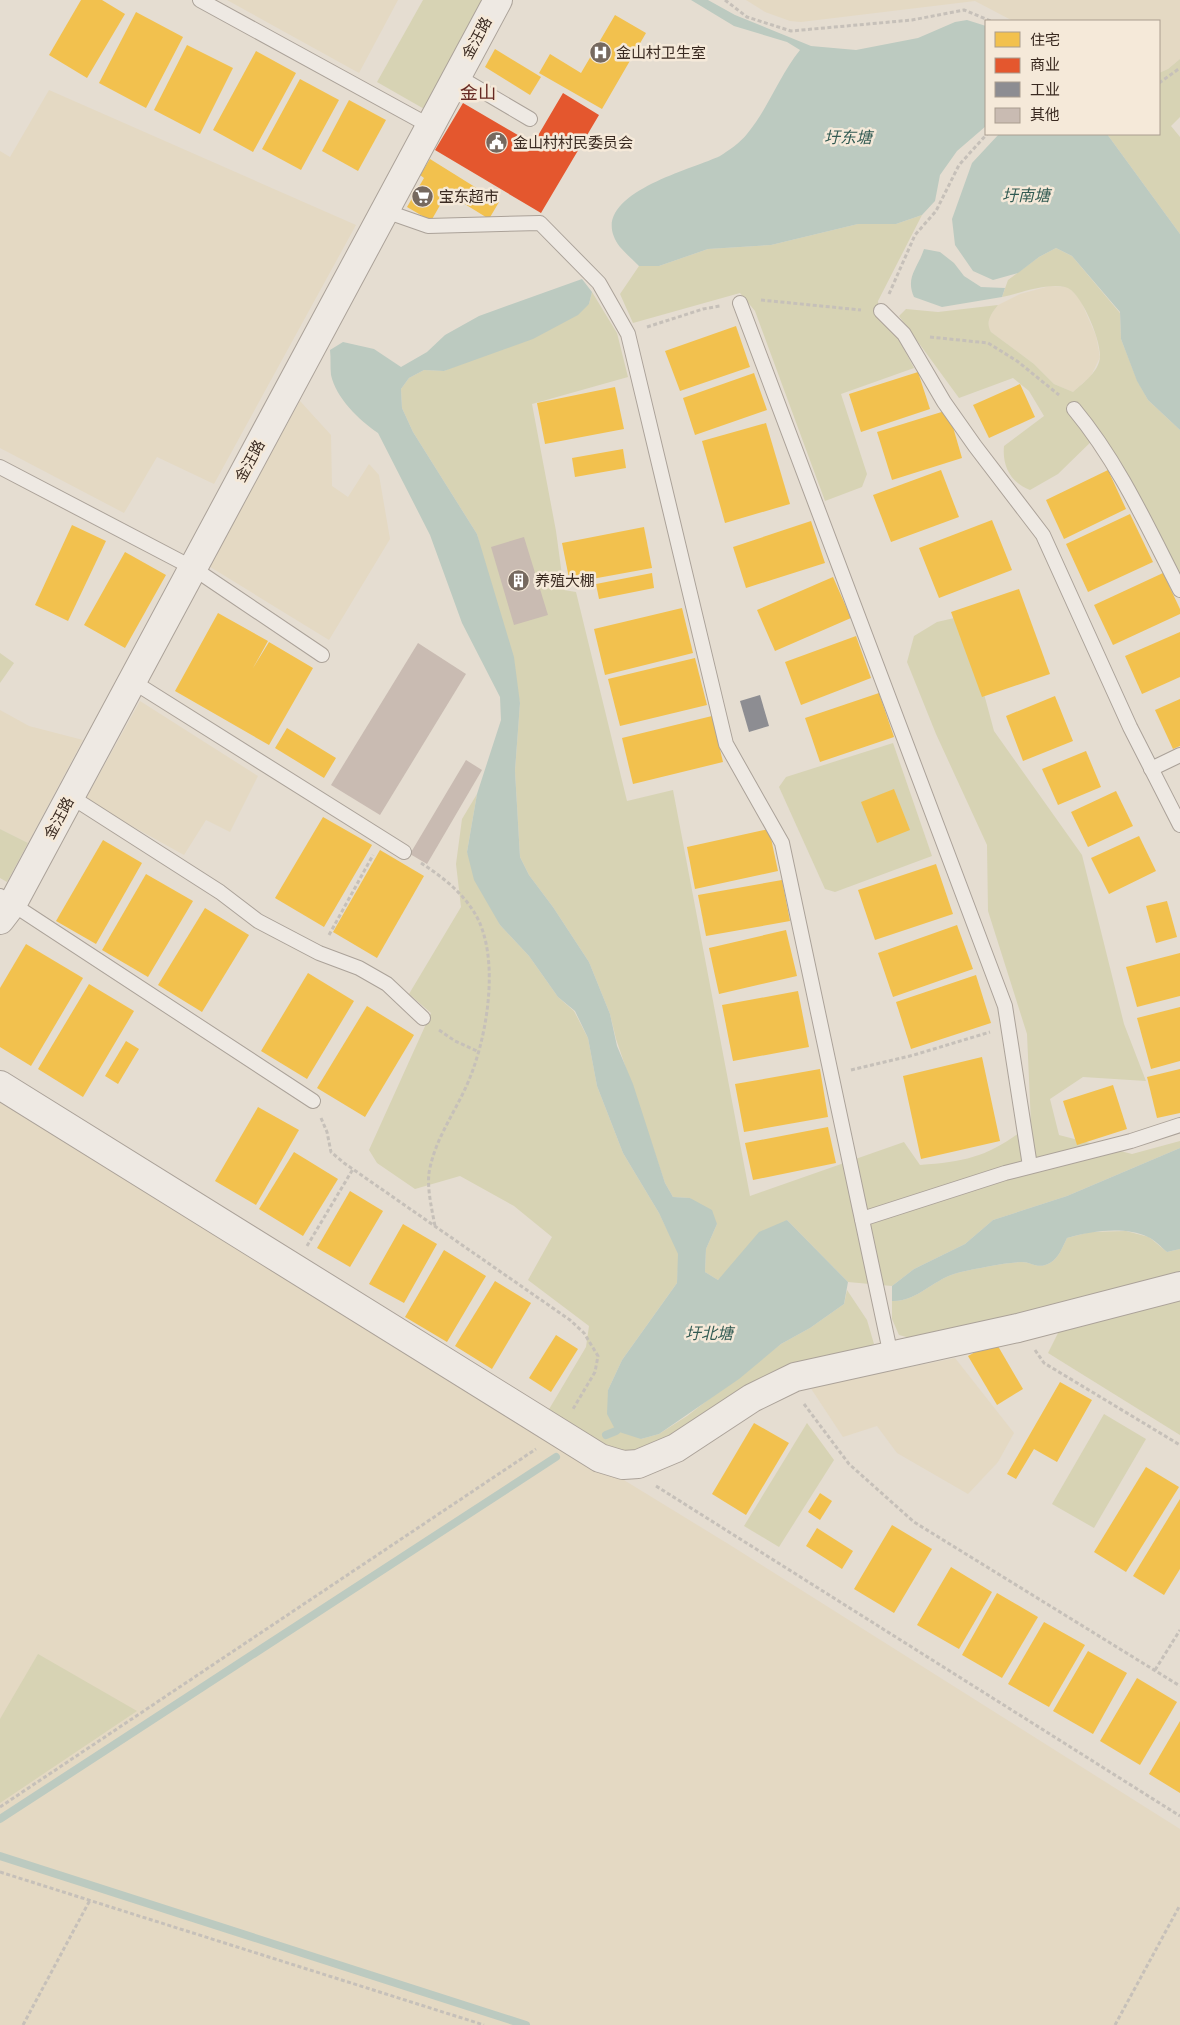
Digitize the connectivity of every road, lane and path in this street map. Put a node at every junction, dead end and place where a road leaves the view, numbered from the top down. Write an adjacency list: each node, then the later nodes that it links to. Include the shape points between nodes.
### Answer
1 (200, 0): 9 (lane)
2 (498, 0): 6 (street, 金汪路)
3 (725, 0): 4 (path, via 747,16 791,31 912,20 964,10)
4 (989, 20)
5 (1180, 68): 7 (path)
6 (457, 76): 8 (lane); 9 (street, 金汪路)
7 (1160, 82)
8 (530, 119)
9 (430, 126): 11 (street, 金汪路)
10 (986, 135): 13 (path, via 959,165 936,211 915,235)
11 (385, 211): 17 (street, 金汪路); 32 (lane, via 428,226 540,223 598,283 628,334 726,744 782,843)
12 (740, 303): 30 (lane, via 1006,1006)
13 (881, 311): 14 (lane)
14 (904, 334): 15 (path, via 988,342 1044,382); 22 (lane, via 944,402 1043,535)
15 (1074, 409): 18 (lane, via 1112,461)
16 (0, 467): 17 (lane)
17 (193, 568): 19 (lane); 20 (street, 金汪路)
18 (1180, 590)
19 (322, 655)
20 (132, 681): 23 (street, 金汪路); 25 (lane)
21 (1180, 755): 22 (lane)
22 (1151, 769): 24 (lane)
23 (70, 796): 27 (street, 金汪路); 28 (lane, via 220,892 258,921)
24 (1180, 825)
25 (382, 839): 26 (lane); 28 (path)
26 (404, 852): 31 (path, via 446,879 474,911 483,930 490,979 487,1013)
27 (4, 906): 34 (lane)
28 (319, 953): 29 (lane, via 359,968 387,984)
29 (423, 1018): 31 (path)
30 (1008, 1022): 32 (path, via 970,1039); 36 (lane)
31 (477, 1052): 39 (path, via 466,1087 434,1151 429,1175)
32 (832, 1075): 38 (lane)
33 (0, 1085): 40 (street)
34 (313, 1102): 37 (path, via 331,1152)
35 (1180, 1125): 36 (lane, via 1131,1141)
36 (1030, 1166): 38 (lane)
37 (354, 1169): 39 (path); 40 (path)
38 (862, 1219): 43 (lane)
39 (435, 1226): 45 (path, via 570,1320 584,1333 598,1356 595,1372)
40 (294, 1268): 45 (street)
41 (1180, 1286): 42 (street)
42 (1018, 1328): 43 (street); 46 (path, via 1044,1363)
43 (891, 1356): 44 (street)
44 (795, 1377): 47 (street, via 752,1398 676,1448 638,1464); 49 (path, via 803,1403 849,1464 914,1522)
45 (560, 1433): 47 (street, via 600,1458); 51 (path)
46 (1180, 1444)
47 (623, 1465): 52 (path)
48 (1180, 1630): 49 (path)
49 (1155, 1670): 50 (path)
50 (1180, 1686)
51 (0, 1807)
52 (1180, 1816)
53 (0, 1872): 54 (path)
54 (90, 1900): 56 (path); 57 (path)
55 (1180, 1906): 58 (path)
56 (23, 2025)
57 (484, 2025)
58 (1115, 2025)

